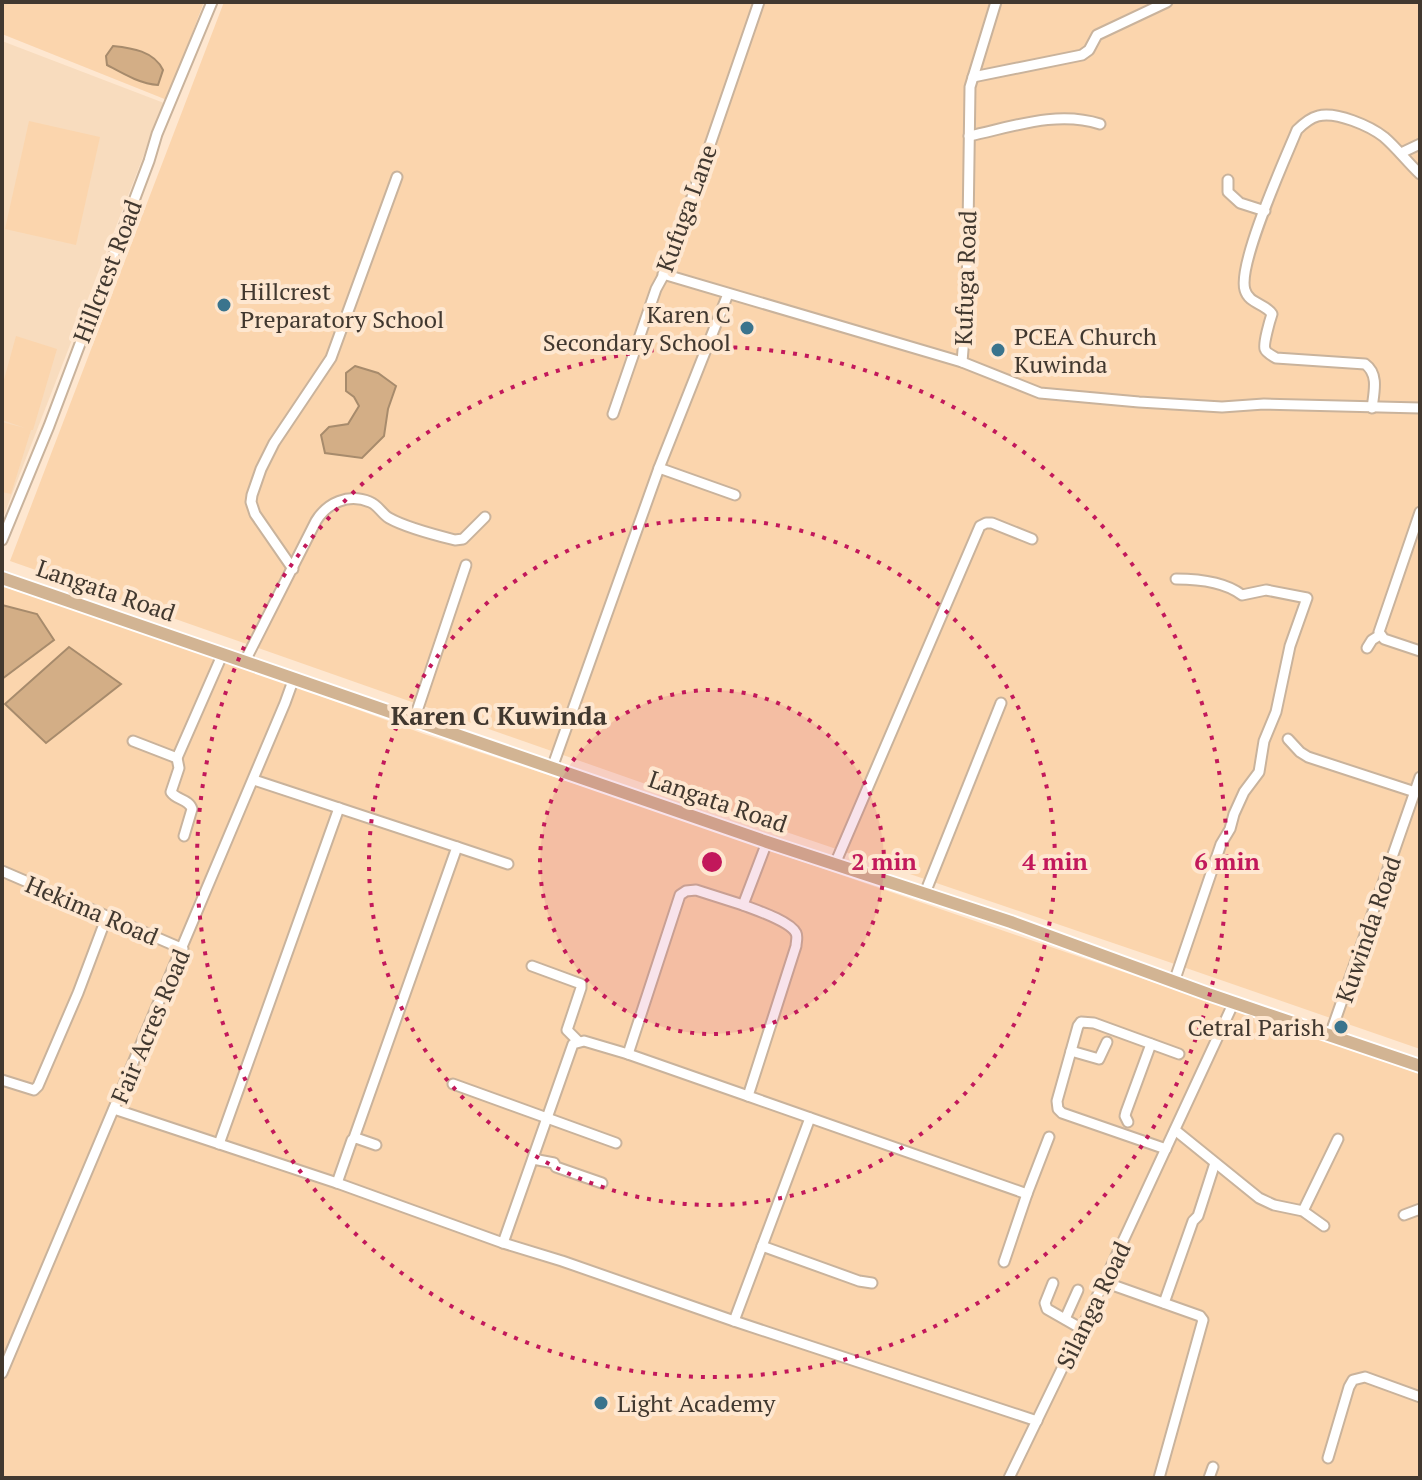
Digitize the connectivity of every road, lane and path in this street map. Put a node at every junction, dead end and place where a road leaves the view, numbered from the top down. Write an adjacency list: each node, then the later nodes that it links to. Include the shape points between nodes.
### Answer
1 (212, 2): 25 (street, Hillcrest Road)
2 (759, 2): 14 (street, Kufuga Lane)
3 (996, 2): 5 (street, Kufuga Road)
4 (1167, 2): 5 (street, via 1097,35 1082,55)
5 (973, 77): 7 (street, Kufuga Road)
6 (1100, 124): 7 (street, via 1054,118)
7 (969, 136): 16 (street, Kufuga Road)
8 (1420, 144): 9 (street)
9 (1401, 153): 10 (street); 13 (street, via 1367,127 1341,117 1316,116 1297,130)
10 (1420, 174)
11 (397, 177): 27 (street, via 331,358 274,443 252,495 255,514)
12 (1228, 180): 13 (street, via 1228,192 1236,201)
13 (1265, 211): 17 (street, via 1244,284 1246,294 1272,314 1267,353 1365,364 1375,374)
14 (663, 274): 15 (street, Kufuga Road); 19 (street, Kufuga Lane)
15 (728, 294): 16 (street, Kufuga Road); 20 (street)
16 (962, 362): 17 (street, via 1040,393 1222,407)
17 (1372, 408): 18 (street)
18 (1420, 408)
19 (613, 414)
20 (659, 468): 21 (street); 41 (street)
21 (735, 495)
22 (1420, 512): 30 (street)
23 (485, 517): 27 (street, via 463,539 455,540 392,520 371,502 334,502 322,511)
24 (1032, 539): 51 (street, via 992,523 980,526)
25 (2, 540)
26 (466, 565): 37 (street)
27 (293, 569): 34 (street)
28 (2, 578): 33 (main road, Langata Road)
29 (1176, 579): 58 (street, via 1208,582 1242,595 1266,590 1307,598 1259,772 1221,844)
30 (1380, 635): 31 (street); 32 (street)
31 (1367, 648)
32 (1420, 651)
33 (223, 653): 34 (main road, Langata Road); 40 (street)
34 (245, 661): 35 (main road, Langata Road)
35 (294, 678): 37 (main road, Langata Road); 43 (street, Fair Acres Road)
36 (1001, 703): 53 (street)
37 (414, 720): 41 (main road, Langata Road)
38 (1288, 739): 44 (street, via 1303,755)
39 (133, 741): 40 (street)
40 (177, 758): 47 (street, via 171,792 192,809)
41 (552, 768): 48 (main road, Langata Road)
42 (1420, 777): 44 (street, Kuwinda Road)
43 (254, 780): 45 (street); 56 (street, Fair Acres Road)
44 (1415, 792): 46 (street, Kuwinda Road)
45 (339, 808): 49 (street); 80 (street)
46 (1416, 808): 60 (street, Kuwinda Road)
47 (184, 836)
48 (767, 842): 51 (main road, Langata Road); 54 (street)
49 (457, 847): 50 (street); 77 (street)
50 (508, 864)
51 (835, 864): 53 (main road, Langata Road)
52 (2, 871): 55 (street, Hekima Road)
53 (925, 893): 58 (main road, Langata Road)
54 (743, 905): 65 (street, via 696,890 680,895); 70 (street, via 781,921 797,937)
55 (107, 916): 56 (street, Hekima Road); 68 (street, via 38,1086 34,1090)
56 (183, 949): 71 (street, Fair Acres Road)
57 (532, 966): 61 (street, via 581,984 567,1030)
58 (1174, 982): 59 (main road, Langata Road)
59 (1234, 1002): 60 (main road, Langata Road); 75 (street, Silanga Road)
60 (1330, 1035): 67 (main road, Langata Road)
61 (578, 1041): 65 (street); 72 (street, via 571,1047)
62 (1107, 1042): 64 (street, via 1099,1059)
63 (1151, 1044): 64 (street, via 1087,1021 1078,1026); 66 (street); 74 (street, via 1126,1112)
64 (1071, 1051): 82 (street, via 1059,1111)
65 (628, 1054): 70 (street)
66 (1179, 1054)
67 (1420, 1066)
68 (2, 1080)
69 (453, 1084): 72 (street)
70 (748, 1096): 73 (street)
71 (114, 1109): 80 (street); 103 (street, Fair Acres Road)
72 (547, 1116): 79 (street); 83 (street)
73 (810, 1118): 87 (street); 93 (street)
74 (1128, 1122)
75 (1175, 1130): 82 (street, Silanga Road); 84 (street)
76 (1049, 1137): 87 (street)
77 (354, 1138): 81 (street); 85 (street)
78 (1338, 1139): 89 (street)
79 (616, 1143)
80 (219, 1144): 85 (street)
81 (376, 1145)
82 (1166, 1149): 95 (street, Silanga Road)
83 (533, 1159): 86 (street); 92 (street)
84 (1215, 1163): 89 (street, via 1259,1198); 99 (street)
85 (337, 1183): 92 (street)
86 (602, 1183)
87 (1027, 1194): 94 (street)
88 (1420, 1209): 90 (street)
89 (1303, 1211): 91 (street)
90 (1404, 1215)
91 (1324, 1226)
92 (503, 1243): 101 (street)
93 (762, 1246): 96 (street); 101 (street)
94 (1004, 1262)
95 (1104, 1282): 99 (street); 102 (street, Silanga Road)
96 (872, 1283)
97 (1053, 1283): 100 (street, via 1045,1307)
98 (1078, 1290): 100 (street)
99 (1164, 1303): 109 (street, via 1200,1316 1203,1324)
100 (1065, 1319): 102 (street)
101 (734, 1321): 105 (street)
102 (1082, 1329): 105 (street, Silanga Road)
103 (2, 1373)
104 (1420, 1397): 106 (street, via 1365,1377 1353,1380)
105 (1037, 1421): 108 (street, Silanga Road)
106 (1328, 1458)
107 (1213, 1467): 110 (street)
108 (1009, 1478)
109 (1159, 1478)
110 (1209, 1478)

